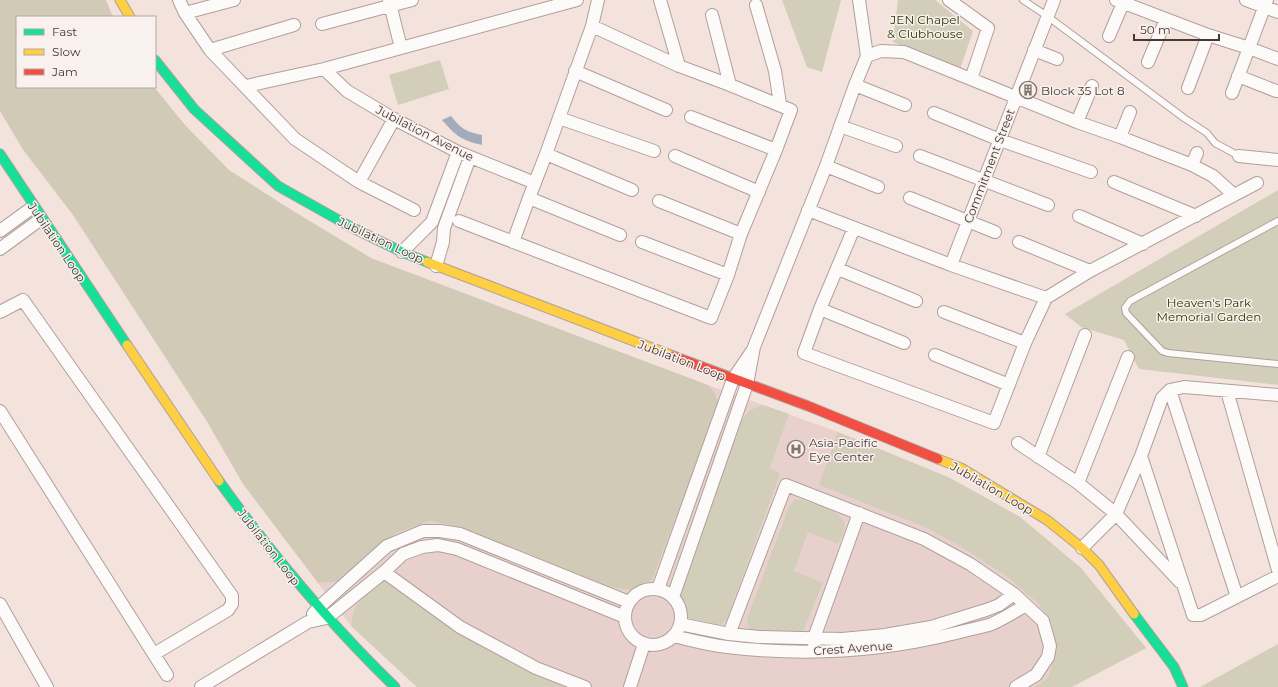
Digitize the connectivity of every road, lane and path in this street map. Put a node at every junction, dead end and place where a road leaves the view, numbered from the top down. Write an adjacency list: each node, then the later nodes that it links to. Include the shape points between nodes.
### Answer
1 (120, 0): 20 (main road)
2 (179, 0): 18 (street)
3 (234, 0): 18 (street)
4 (412, 0): 14 (street)
5 (577, 0): 28 (street)
6 (598, 0): 25 (street)
7 (660, 0): 37 (street)
8 (859, 0): 32 (street)
9 (949, 0): 41 (street, via 988,28)
10 (1023, 0): 21 (lane)
11 (1054, 0): 21 (street, Commitment Street)
12 (1246, 0): 15 (street)
13 (1119, 1): 22 (street); 27 (street)
14 (390, 3): 23 (street); 28 (street)
15 (1266, 3): 17 (street); 29 (street)
16 (756, 5): 50 (street, via 775,71)
17 (1278, 12)
18 (185, 13): 30 (street)
19 (712, 15): 42 (street)
20 (129, 16)
21 (1047, 16): 31 (street, Commitment Street); 71 (lane, via 1207,133 1215,143)
22 (1166, 20): 26 (street); 36 (street)
23 (322, 24)
24 (294, 25): 30 (street)
25 (592, 26): 37 (street); 39 (street)
26 (1208, 35): 29 (street); 46 (street)
27 (1109, 36)
28 (401, 48): 38 (street)
29 (1249, 48): 34 (street); 40 (street)
30 (210, 50): 44 (street)
31 (1034, 50): 33 (street); 49 (street, Commitment Street)
32 (868, 56): 41 (street, via 881,51 904,52); 43 (street)
33 (1057, 59)
34 (1278, 59)
35 (156, 61): 112 (main road, Jubilation Loop, via 194,109 278,186)
36 (1148, 62)
37 (679, 66): 42 (street)
38 (324, 69): 44 (street); 57 (street, Jubilation Avenue, via 347,91)
39 (575, 71): 52 (street); 56 (street)
40 (1238, 76): 47 (street); 48 (street)
41 (970, 79): 49 (street)
42 (730, 85): 50 (street)
43 (855, 85): 51 (street); 59 (street)
44 (246, 86): 77 (street, via 296,139)
45 (1092, 86): 58 (street)
46 (1188, 88)
47 (1276, 91)
48 (1232, 93)
49 (1016, 98): 58 (street); 61 (street, Commitment Street)
50 (780, 104): 63 (street, via 791,110)
51 (905, 105)
52 (666, 110)
53 (1130, 112): 60 (street)
54 (934, 113): 61 (street)
55 (691, 117): 63 (street)
56 (559, 118): 64 (street); 68 (street)
57 (394, 119): 67 (street, Jubilation Avenue); 77 (street)
58 (1077, 122): 60 (street)
59 (840, 126): 62 (street); 74 (street)
60 (1120, 137): 73 (street)
61 (1000, 140): 75 (street); 76 (street, Commitment Street)
62 (896, 146)
63 (776, 150): 83 (street)
64 (654, 151)
65 (1197, 153): 73 (street)
66 (0, 154): 89 (main road, Jubilation Loop)
67 (464, 154): 80 (street, Jubilation Avenue); 99 (street); 100 (street)
68 (546, 154): 80 (street); 82 (street)
69 (675, 156): 83 (street)
70 (920, 156): 76 (street)
71 (1239, 156): 72 (street)
72 (1276, 160)
73 (1192, 165): 84 (street, via 1213,176)
74 (826, 166): 81 (street); 91 (street)
75 (1091, 172)
76 (984, 181): 88 (street); 97 (street, Commitment Street)
77 (359, 182): 90 (street)
78 (1114, 182): 93 (street)
79 (1257, 182): 84 (street)
80 (535, 183): 85 (street)
81 (878, 187)
82 (632, 190)
83 (759, 192): 105 (street)
84 (1234, 195): 93 (street)
85 (529, 198): 106 (street); 107 (street)
86 (910, 198): 97 (street)
87 (658, 201): 105 (street)
88 (1048, 205)
89 (33, 207): 94 (main road, Jubilation Loop); 95 (street)
90 (414, 210)
91 (808, 210): 101 (street); 126 (street)
92 (1079, 216): 110 (street)
93 (1196, 216): 110 (street)
94 (41, 219): 104 (street); 155 (main road, Jubilation Loop, via 204,461)
95 (14, 221): 102 (street); 104 (street)
96 (460, 221): 107 (street)
97 (968, 221): 103 (street); 113 (street, Commitment Street)
98 (1278, 221): 129 (lane, via 1130,301 1125,308 1126,313 1162,351 1168,354)
99 (432, 222): 100 (street); 112 (street)
100 (444, 228): 114 (street, via 444,242)
101 (854, 228): 113 (street); 115 (street)
102 (0, 231)
103 (994, 232)
104 (22, 233): 111 (street)
105 (741, 234): 117 (street)
106 (620, 235)
107 (513, 242): 117 (street, via 711,318)
108 (642, 242): 117 (street)
109 (1019, 242): 116 (street)
110 (1144, 244): 116 (street)
111 (1, 247)
112 (402, 252): 114 (main road, Jubilation Loop)
113 (951, 265): 118 (street)
114 (436, 266): 130 (main road, Jubilation Loop)
115 (838, 269): 119 (street); 120 (street)
116 (1090, 271): 118 (street)
117 (728, 275)
118 (1046, 298): 125 (street)
119 (916, 301)
120 (820, 309): 124 (street); 132 (street, via 804,353 994,423)
121 (0, 312): 167 (street, via 22,300 232,596 232,604 228,610)
122 (944, 312): 125 (street)
123 (1085, 335): 139 (street)
124 (904, 343)
125 (1025, 343): 132 (street)
126 (754, 347): 130 (street); 131 (street)
127 (935, 355): 132 (street)
128 (1128, 357): 140 (street)
129 (1278, 364)
130 (733, 379): 131 (main road, Jubilation Loop); 148 (street)
131 (747, 384): 143 (main road, Jubilation Loop, via 961,468 1047,520); 150 (street)
132 (1008, 385)
133 (1170, 390): 134 (street, via 1184,387); 138 (street, via 1162,398); 151 (street)
134 (1227, 391): 135 (street); 144 (street)
135 (1278, 395)
136 (1, 415): 167 (street)
137 (1018, 443): 139 (street)
138 (1141, 456): 142 (street); 147 (street)
139 (1038, 457): 140 (street)
140 (1078, 483): 142 (street)
141 (859, 513): 149 (street, via 924,539 970,564); 160 (street, via 786,485); 162 (street)
142 (1116, 514): 143 (street); 147 (street)
143 (1082, 548): 163 (main road, Jubilation Loop, via 1099,565)
144 (1278, 570)
145 (384, 572): 156 (street, via 403,554 422,547 438,545 457,549); 157 (street); 172 (street, via 460,627 536,668)
146 (1278, 576): 151 (street)
147 (1183, 586): 151 (street, via 1193,615 1201,616)
148 (658, 589): 150 (street); 152 (street, via 642,591)
149 (1014, 594): 154 (street); 162 (street, Crest Avenue, via 999,605 931,628 885,636)
150 (673, 597): 159 (street, via 681,614)
151 (1237, 597)
152 (629, 602): 155 (street, via 460,534 423,530 387,546); 156 (street)
153 (0, 604): 169 (street)
154 (1026, 605): 165 (street, via 1043,621); 166 (street, Crest Avenue, via 989,625 933,639 886,648)
155 (318, 608): 157 (main road, Jubilation Loop); 158 (street)
156 (625, 617): 164 (street, via 630,633)
157 (327, 618): 158 (street); 171 (main road, Jubilation Loop)
158 (308, 622): 170 (street)
159 (680, 624): 160 (street, Crest Avenue); 161 (street)
160 (729, 634): 162 (street, Crest Avenue)
161 (673, 636): 164 (street, via 660,644); 166 (street, Crest Avenue, via 725,647)
162 (814, 638): 166 (street)
163 (1152, 640): 165 (path); 175 (main road, Jubilation Loop, via 1174,667)
164 (644, 644): 173 (street)
165 (1050, 646): 174 (street, via 1048,657 1036,675)
166 (814, 652)
167 (154, 654): 168 (street)
168 (167, 675)
169 (47, 687)
170 (201, 687)
171 (395, 687)
172 (585, 687)
173 (630, 687)
174 (1016, 687)
175 (1183, 687)

